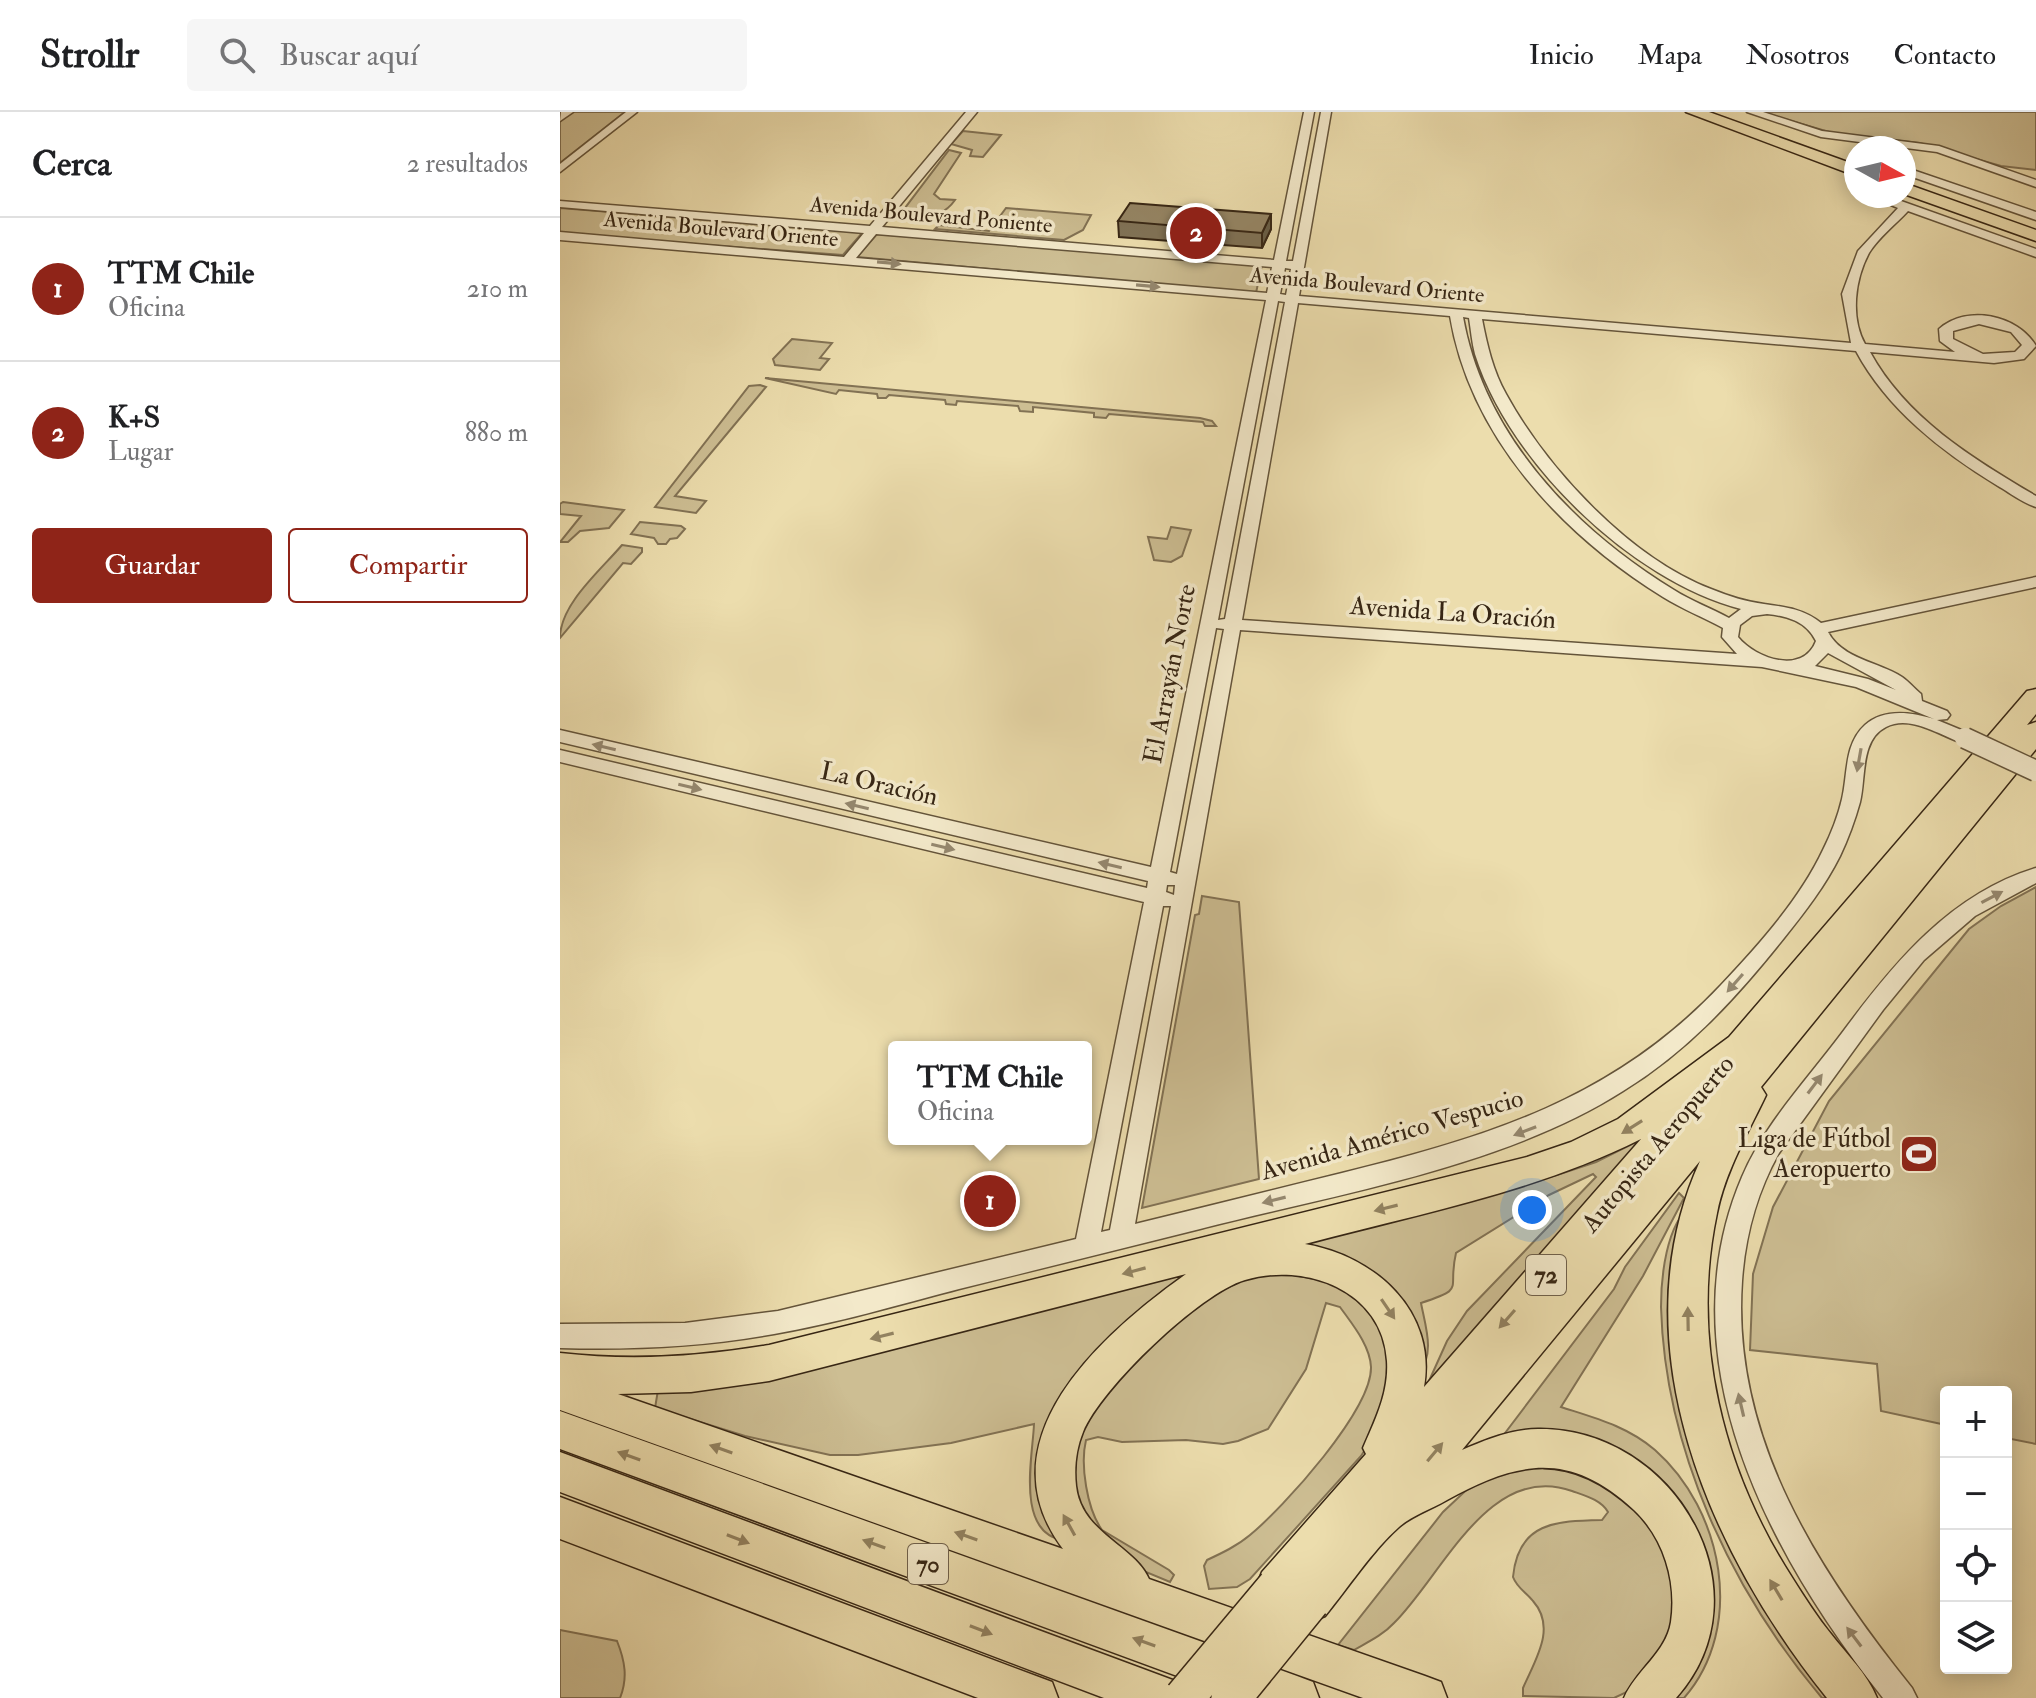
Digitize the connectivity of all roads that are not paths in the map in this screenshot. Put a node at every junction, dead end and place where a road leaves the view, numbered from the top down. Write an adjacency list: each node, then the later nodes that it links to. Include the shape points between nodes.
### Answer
1 (568, 112): 10 (street)
2 (632, 112): 16 (street)
3 (972, 112): 25 (street)
4 (1309, 112): 30 (street, El Arrayán Norte)
5 (1326, 112): 31 (street, El Arrayán Norte)
6 (1694, 112): 15 (highway)
7 (1707, 112): 14 (highway)
8 (1739, 112): 13 (street)
9 (1752, 112): 11 (street)
10 (560, 118)
11 (1844, 137)
12 (1916, 147): 18 (street, via 1949,152)
13 (1844, 152)
14 (1844, 153)
15 (1844, 154)
16 (560, 169)
17 (1916, 174): 24 (street)
18 (2036, 184)
19 (1916, 190): 26 (highway)
20 (1916, 190): 26 (highway)
21 (560, 204): 25 (street, Avenida Boulevard Poniente)
22 (1904, 208): 36 (street, via 1878,230 1853,270 1848,313)
23 (1908, 208): 28 (street)
24 (2036, 216)
25 (872, 230): 29 (street); 30 (street, Avenida Boulevard Poniente)
26 (2036, 231)
27 (560, 236): 29 (street, Avenida Boulevard Oriente)
28 (2036, 253)
29 (848, 260): 32 (street, Avenida Boulevard Oriente, one-way to 32)
30 (1281, 264): 31 (street, Avenida Boulevard Poniente); 32 (street, El Arrayán Norte)
31 (1298, 265): 33 (street, El Arrayán Norte)
32 (1273, 297): 33 (street, Avenida Boulevard Oriente); 41 (street, El Arrayán Norte)
33 (1291, 298): 34 (street, Avenida Boulevard Oriente); 42 (street, El Arrayán Norte)
34 (1456, 313): 35 (street, Avenida Boulevard Oriente); 43 (street, via 1462,351 1478,393 1530,472 1582,525 1650,580)
35 (1475, 315): 36 (street, Avenida Boulevard Oriente); 40 (street, via 1481,352 1503,403 1570,490 1677,579 1719,598)
36 (1858, 347): 37 (street, Avenida Boulevard Oriente); 38 (street, via 1919,423)
37 (1979, 357): 37 (street, Avenida Boulevard Oriente, via 2007,359 2029,346 2021,333 1987,321 1962,321 1946,329 1944,335 1955,348)
38 (2036, 502)
39 (2036, 582): 44 (street)
40 (1763, 609): 43 (street, via 1742,614); 44 (street, via 1792,613)
41 (1209, 623): 42 (street, Avenida La Oración); 57 (street, El Arrayán Norte)
42 (1232, 625): 45 (street, Avenida La Oración); 58 (street, El Arrayán Norte)
43 (1730, 632): 45 (street, via 1712,649); 46 (street, via 1739,650)
44 (1821, 635): 47 (street, via 1823,649 1815,659); 49 (street, via 1846,658)
45 (1694, 655): 46 (street, Avenida La Oración)
46 (1760, 662): 47 (street)
47 (1794, 666): 49 (street)
48 (2036, 697): 59 (highway, Autopista Aeropuerto / 72)
49 (1950, 712): 51 (street)
50 (2036, 731): 59 (highway, Autopista Aeropuerto / 72)
51 (1967, 732): 54 (street); 55 (street, Avenida Américo Vespucio, bridge); 60 (street, Avenida Américo Vespucio, one-way to 60, via 1912,719 1888,721 1870,730 1838,838 1814,883 1699,1023 1615,1088 1556,1119 1490,1144)
52 (560, 736): 57 (street, La Oración, one-way to 52)
53 (560, 756): 57 (street, La Oración, one-way to 57)
54 (2036, 757)
55 (2036, 771)
56 (2036, 875): 79 (street, one-way to 56, via 1825,1597 1768,1491 1733,1371 1727,1304 1732,1257 1743,1207 1763,1158 1866,1017 1947,926)
57 (1156, 886): 58 (street, La Oración); 61 (street, El Arrayán Norte)
58 (1185, 893): 60 (street, El Arrayán Norte)
59 (1750, 1055): 63 (highway, one-way to 63, via 1630,1129 1527,1172 769,1363 679,1377); 67 (highway, Autopista Aeropuerto / 72); 78 (highway, one-way to 59, via 1795,1620 1752,1547 1713,1458 1693,1382 1687,1319 1694,1237)
60 (1121, 1238): 61 (street, Avenida Américo Vespucio)
61 (1086, 1247): 62 (street, Avenida Américo Vespucio, via 760,1327 667,1337)
62 (560, 1336)
63 (560, 1371)
64 (560, 1392): 70 (highway, one-way to 64)
65 (560, 1430): 75 (highway, 70, one-way to 65)
66 (560, 1472): 72 (highway, 70, one-way to 72)
67 (1368, 1506): 69 (highway, Autopista Aeropuerto / 72); 70 (highway, one-way to 67, via 1114,1573 1078,1540 1059,1502 1057,1451 1072,1408 1099,1371 1211,1278 1259,1260 1306,1259 1351,1274 1393,1314 1406,1351 1406,1393); 77 (highway, via 1523,1450 1574,1452 1625,1473 1675,1526 1692,1581 1692,1618 1682,1652)
68 (560, 1518): 71 (highway)
69 (1294, 1594): 73 (highway, Autopista Aeropuerto / 72, bridge); 74 (highway, Autopista Aeropuerto / 72, bridge)
70 (1172, 1608): 76 (highway)
71 (1036, 1698)
72 (1162, 1698)
73 (1184, 1698)
74 (1231, 1698)
75 (1297, 1698)
76 (1425, 1698)
77 (1646, 1698)
78 (1855, 1698)
79 (1902, 1698)

